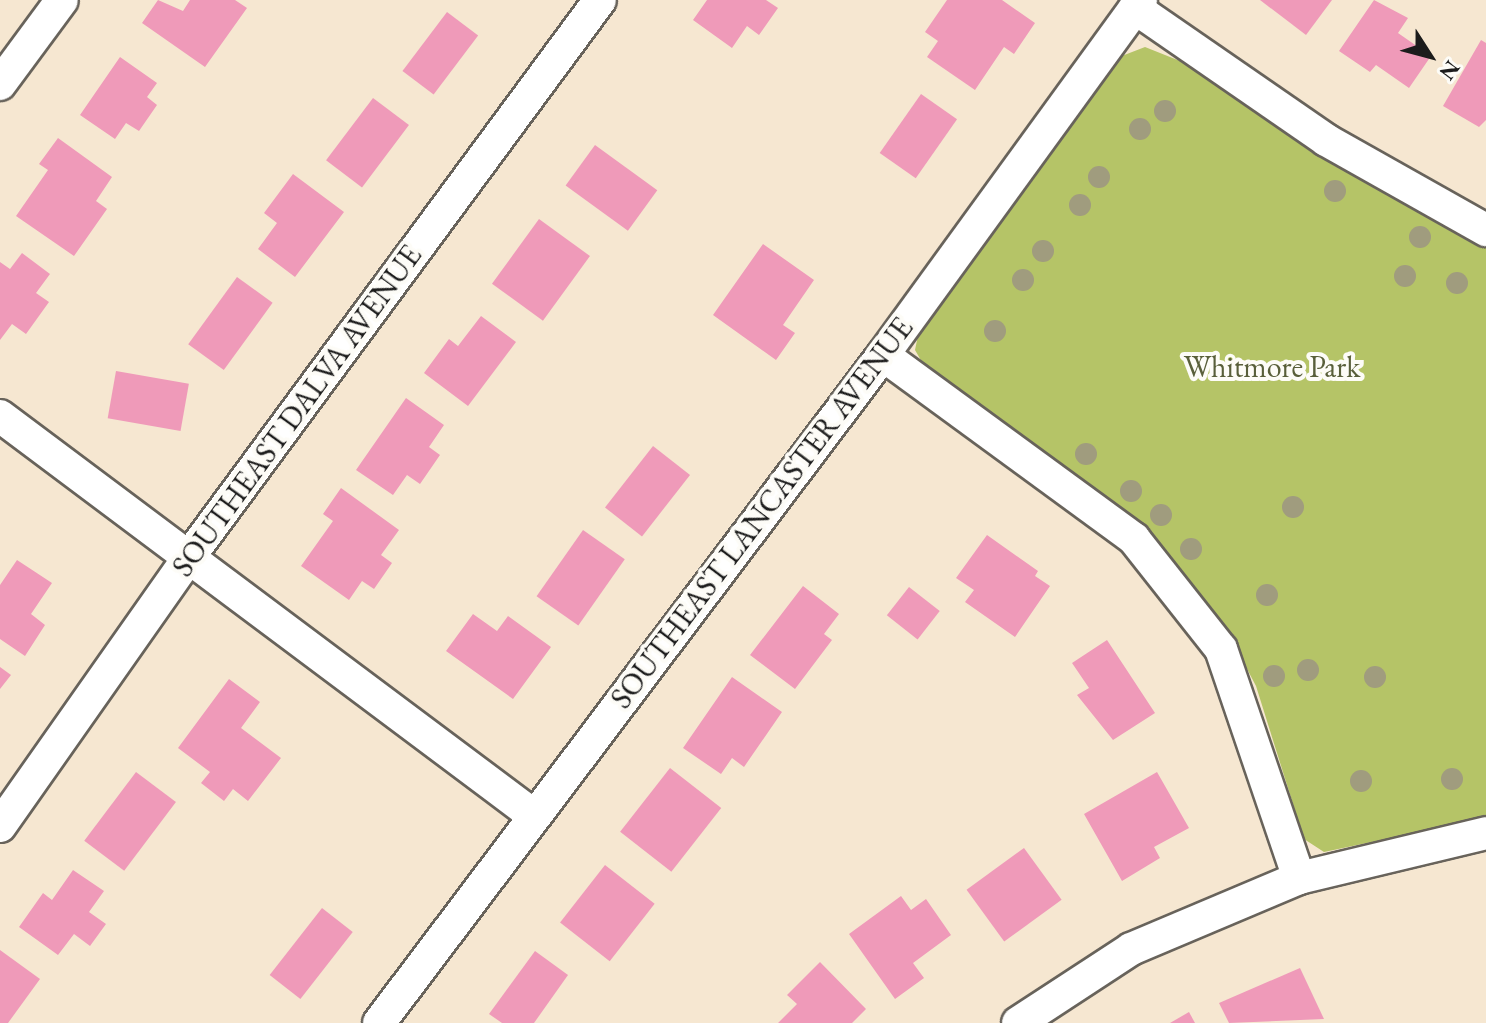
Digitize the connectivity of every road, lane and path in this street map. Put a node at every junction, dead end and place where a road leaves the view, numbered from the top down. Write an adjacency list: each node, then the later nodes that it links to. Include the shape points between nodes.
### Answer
1 (62, 0): 4 (street)
2 (600, 0): 8 (street, SOUTHEAST DALVA AVENUE)
3 (1138, 4): 5 (street, via 1326,140); 6 (street, SOUTHEAST LANCASTER AVENUE)
4 (0, 84)
5 (1486, 230)
6 (883, 355): 9 (street, SOUTHEAST LANCASTER AVENUE); 12 (street, via 1134,539 1221,649)
7 (0, 416): 8 (street)
8 (189, 557): 9 (street); 10 (street, SOUTHEAST DALVA AVENUE)
9 (533, 815): 13 (street, SOUTHEAST LANCASTER AVENUE)
10 (0, 826)
11 (1486, 833): 12 (street)
12 (1299, 878): 14 (street, via 1131,949)
13 (379, 1023)
14 (1018, 1023)

